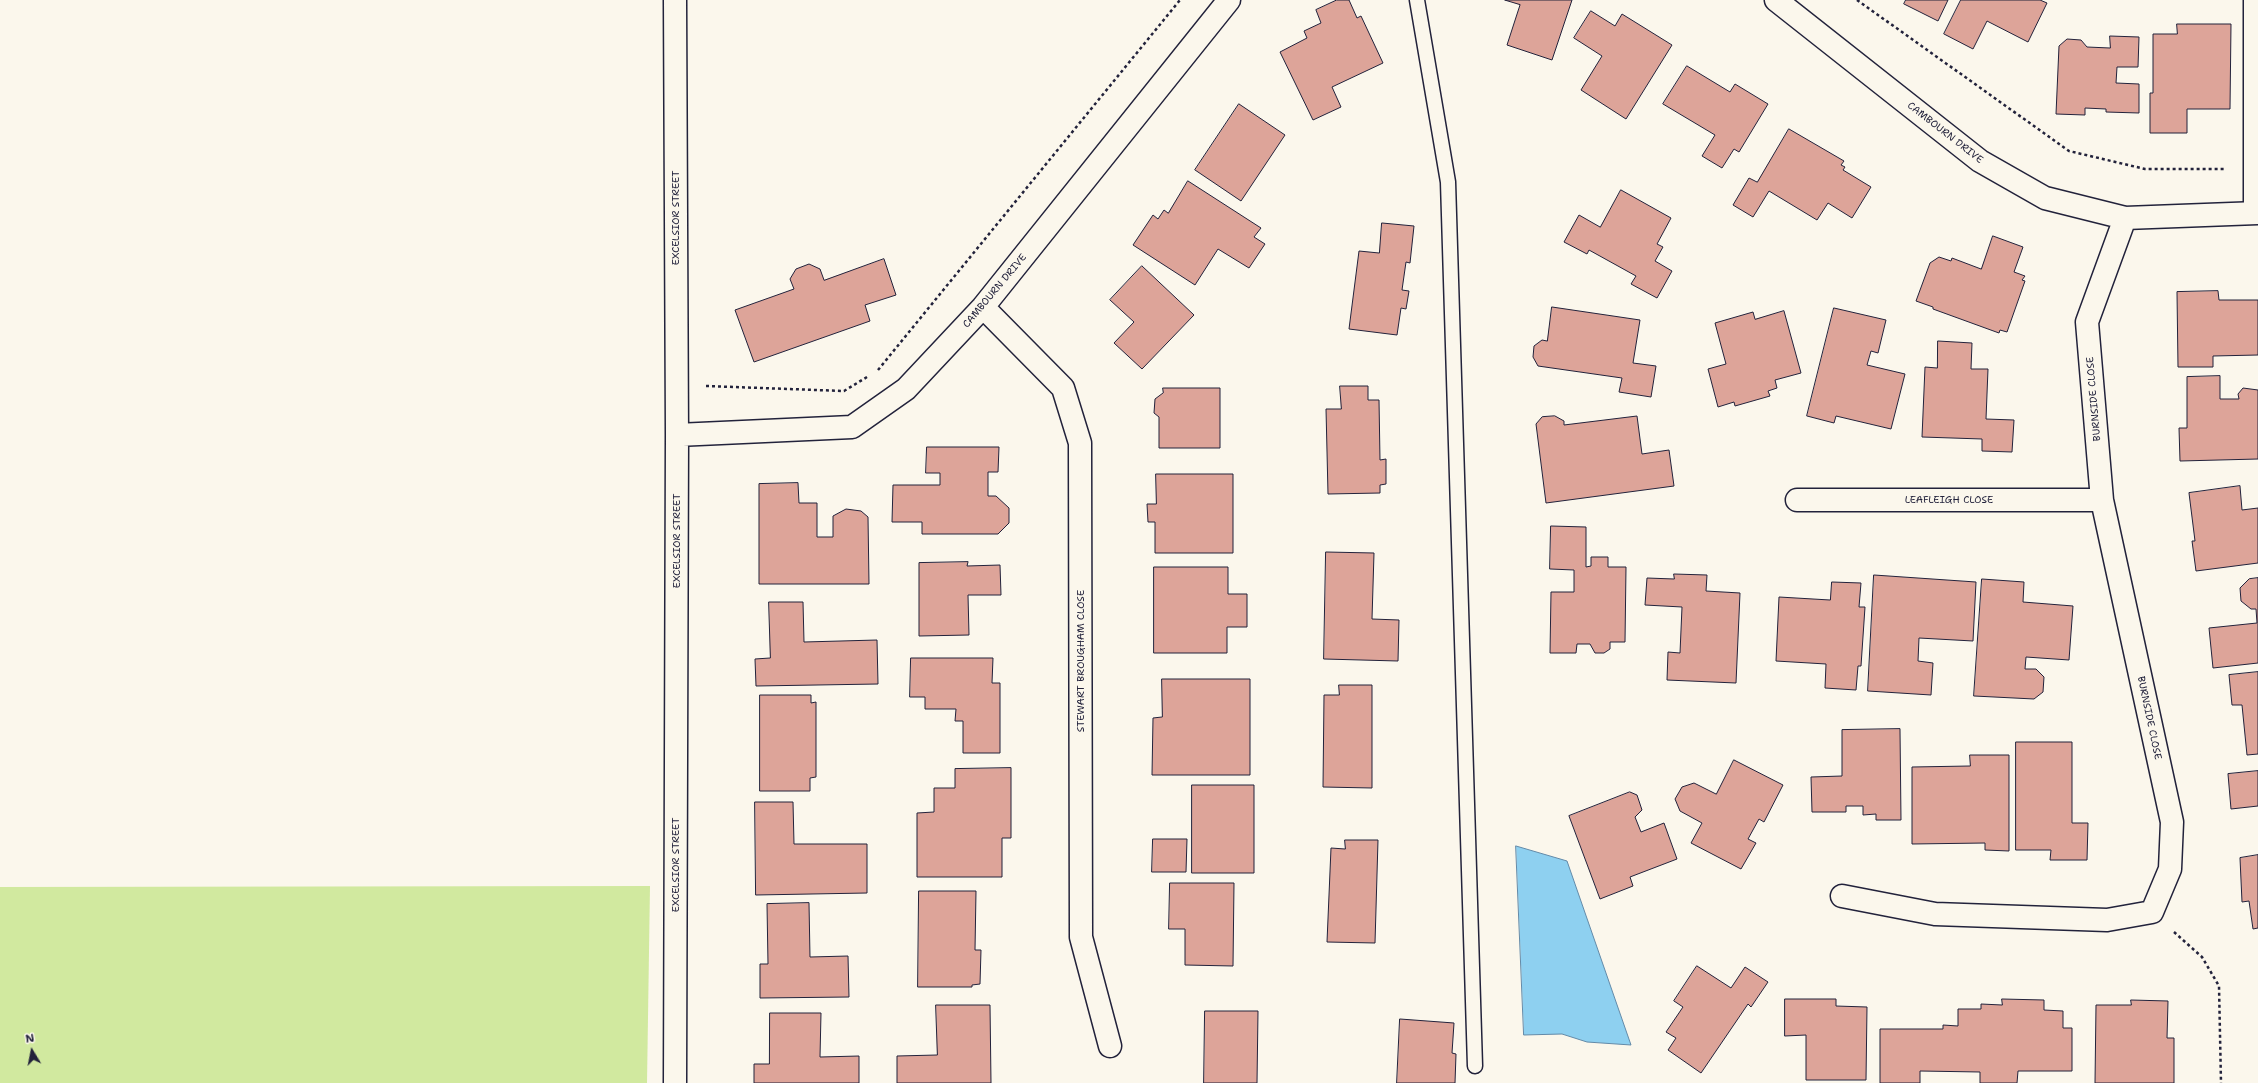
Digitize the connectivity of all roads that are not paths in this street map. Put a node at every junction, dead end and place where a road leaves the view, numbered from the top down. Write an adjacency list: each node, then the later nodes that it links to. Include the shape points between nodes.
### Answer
1 (674, 0): 9 (street, EXCELSIOR STREET)
2 (1229, 0): 8 (street, CAMBOURN DRIVE)
3 (1417, 0): 14 (lane, via 1448,182)
4 (1776, 0): 7 (street, CAMBOURN DRIVE, via 1980,161 2045,198)
5 (2251, 0): 6 (lane, via 2251,168)
6 (2254, 213): 7 (street, CAMBOURN DRIVE)
7 (2125, 218): 11 (street, BURNSIDE CLOSE, via 2087,322)
8 (984, 308): 9 (street, CAMBOURN DRIVE, via 906,389 852,427); 13 (street, STEWART BROUGHAM CLOSE, via 1064,388 1080,443 1081,937)
9 (677, 434): 15 (street, EXCELSIOR STREET)
10 (1797, 500): 11 (street, LEAFLEIGH CLOSE)
11 (2102, 500): 12 (street, BURNSIDE CLOSE, via 2172,822 2170,869 2152,912 2107,920 1935,914)
12 (1842, 896)
13 (1110, 1046)
14 (1475, 1066)
15 (675, 1083)

